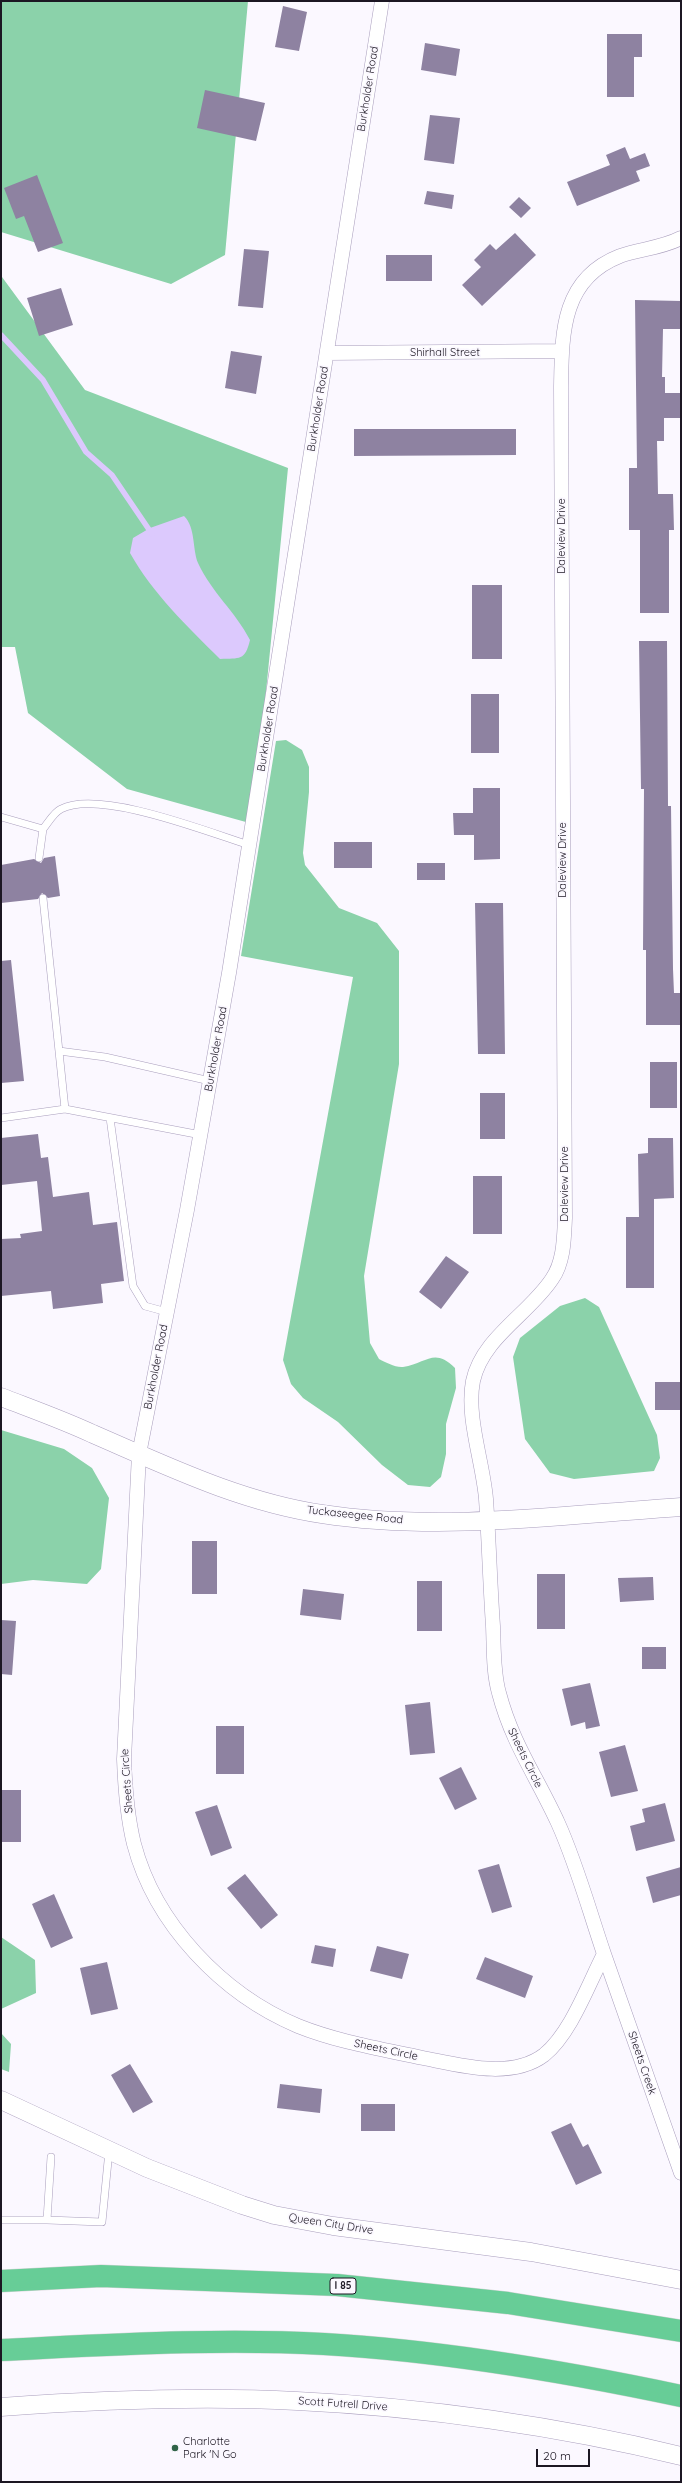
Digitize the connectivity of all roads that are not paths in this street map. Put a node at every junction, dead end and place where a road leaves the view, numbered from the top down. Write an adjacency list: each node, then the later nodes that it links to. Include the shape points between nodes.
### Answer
1 (382, 1): 4 (street, Burkholder Road)
2 (681, 238): 3 (street, Daleview Drive, via 621,256 594,270 571,301 563,329)
3 (562, 351): 4 (street, Shirhall Street); 20 (street, Daleview Drive, via 565,1218 563,1248 553,1279 486,1351 475,1373 472,1406 486,1497)
4 (327, 353): 7 (street, Burkholder Road)
5 (1, 817): 6 (lane)
6 (43, 829): 7 (lane, via 59,809 76,804 94,803 136,810); 8 (lane)
7 (250, 845): 11 (street, Burkholder Road)
8 (39, 858)
9 (43, 898): 10 (lane)
10 (59, 1051): 11 (lane, via 105,1057); 12 (lane)
11 (210, 1081): 15 (street, Burkholder Road)
12 (65, 1109): 13 (lane); 14 (lane)
13 (1, 1118)
14 (110, 1118): 15 (lane); 16 (lane, via 133,1286 145,1306)
15 (201, 1135): 16 (street, Burkholder Road)
16 (167, 1312): 18 (street, Burkholder Road)
17 (1, 1397): 18 (street, Tuckaseegee Road)
18 (139, 1454): 20 (street, Tuckaseegee Road, via 235,1492 321,1514 388,1521); 21 (street, Sheets Circle, via 124,1759 126,1802 134,1844 149,1886 162,1912 202,1960 262,2007 297,2026 356,2044 455,2064 494,2069 529,2063 544,2055 558,2041)
19 (681, 1507): 20 (street, Tuckaseegee Road)
20 (486, 1520): 21 (street, Sheets Circle, via 499,1691 510,1728 567,1844)
21 (604, 1954): 25 (street, Sheets Creek)
22 (1, 2100): 23 (street, Queen City Drive)
23 (109, 2151): 27 (lane, via 102,2222); 28 (street, Queen City Drive, via 242,2205 274,2215 334,2226 531,2252)
24 (50, 2157): 27 (lane)
25 (681, 2173)
26 (1, 2220): 27 (lane)
27 (47, 2220)
28 (681, 2280)
29 (1, 2281): 30 (highway, I 85, via 101,2276 337,2285 508,2303)
30 (681, 2332)
31 (1, 2350): 32 (highway, via 210,2343 324,2344 466,2356 574,2373)
32 (681, 2396)
33 (1, 2407): 34 (street, Scott Futrell Drive, via 221,2399 319,2402 388,2407 554,2429)
34 (681, 2456)

